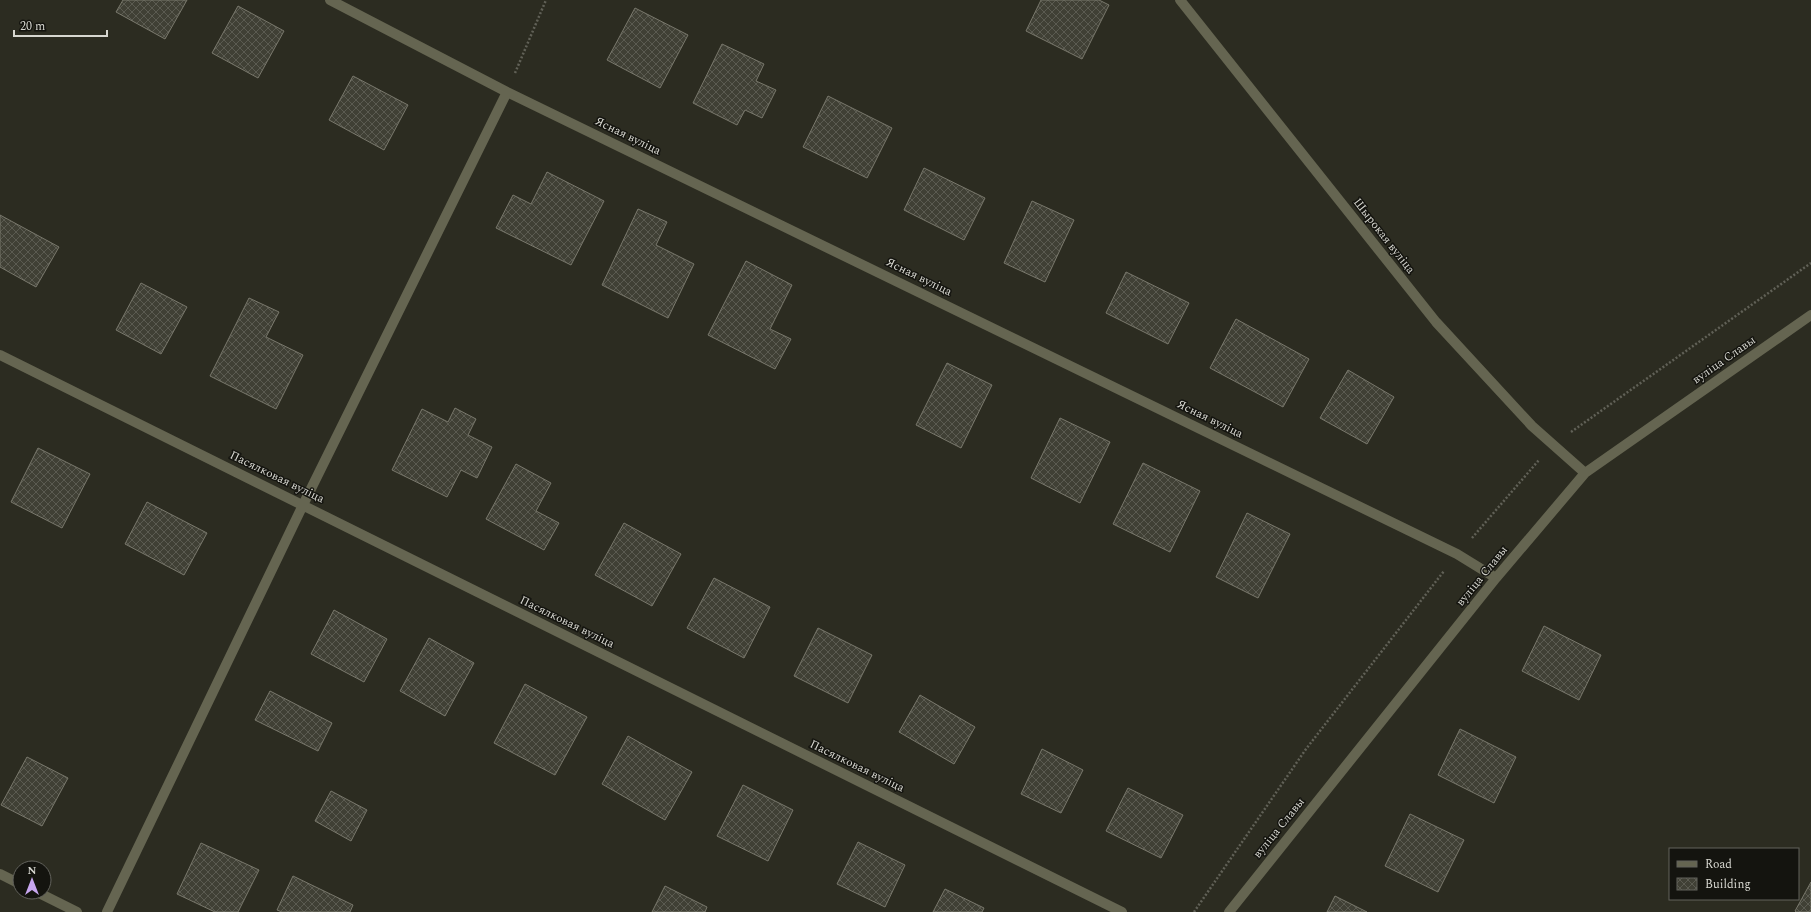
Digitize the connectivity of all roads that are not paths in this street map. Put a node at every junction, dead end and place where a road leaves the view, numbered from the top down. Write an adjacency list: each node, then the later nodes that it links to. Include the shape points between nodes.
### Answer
1 (330, 0): 3 (street, Ясная вуліца)
2 (1180, 0): 6 (street, Шырокая вуліца, via 1436,322 1532,426)
3 (507, 92): 7 (street); 8 (street, Ясная вуліца, via 1443,547)
4 (1811, 315): 6 (street, вуліца Славы)
5 (0, 354): 7 (street, Пасялковая вуліца)
6 (1585, 473): 8 (street, вуліца Славы)
7 (303, 505): 13 (street); 14 (street, Пасялковая вуліца)
8 (1496, 578): 15 (street, вуліца Славы)
9 (0, 874): 10 (street)
10 (12, 880)
11 (52, 900): 12 (street)
12 (77, 912)
13 (107, 912)
14 (1122, 912)
15 (1229, 912)

